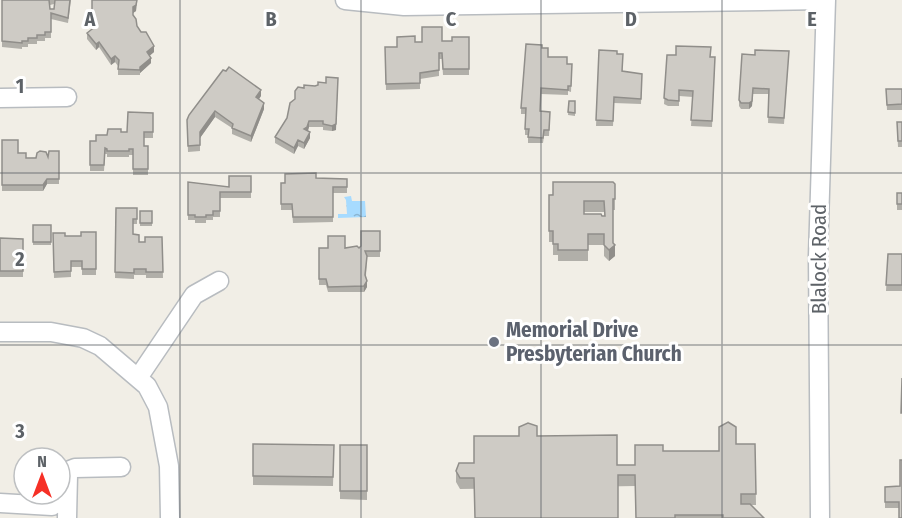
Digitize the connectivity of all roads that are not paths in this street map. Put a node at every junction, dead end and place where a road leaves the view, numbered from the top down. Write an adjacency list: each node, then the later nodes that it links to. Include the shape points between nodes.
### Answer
1 (345, 0): 3 (street, via 404,6)
2 (826, 0): 3 (street); 12 (street, Blalock Road, via 818,256)
3 (612, 2)
4 (67, 97): 5 (street)
5 (0, 98)
6 (219, 281): 8 (street, via 194,294)
7 (0, 332): 8 (street, via 51,332 83,338 100,346)
8 (138, 378): 11 (street, via 158,407 169,466)
9 (121, 466): 10 (street, via 70,470)
10 (67, 518)
11 (170, 518)
12 (820, 518)

